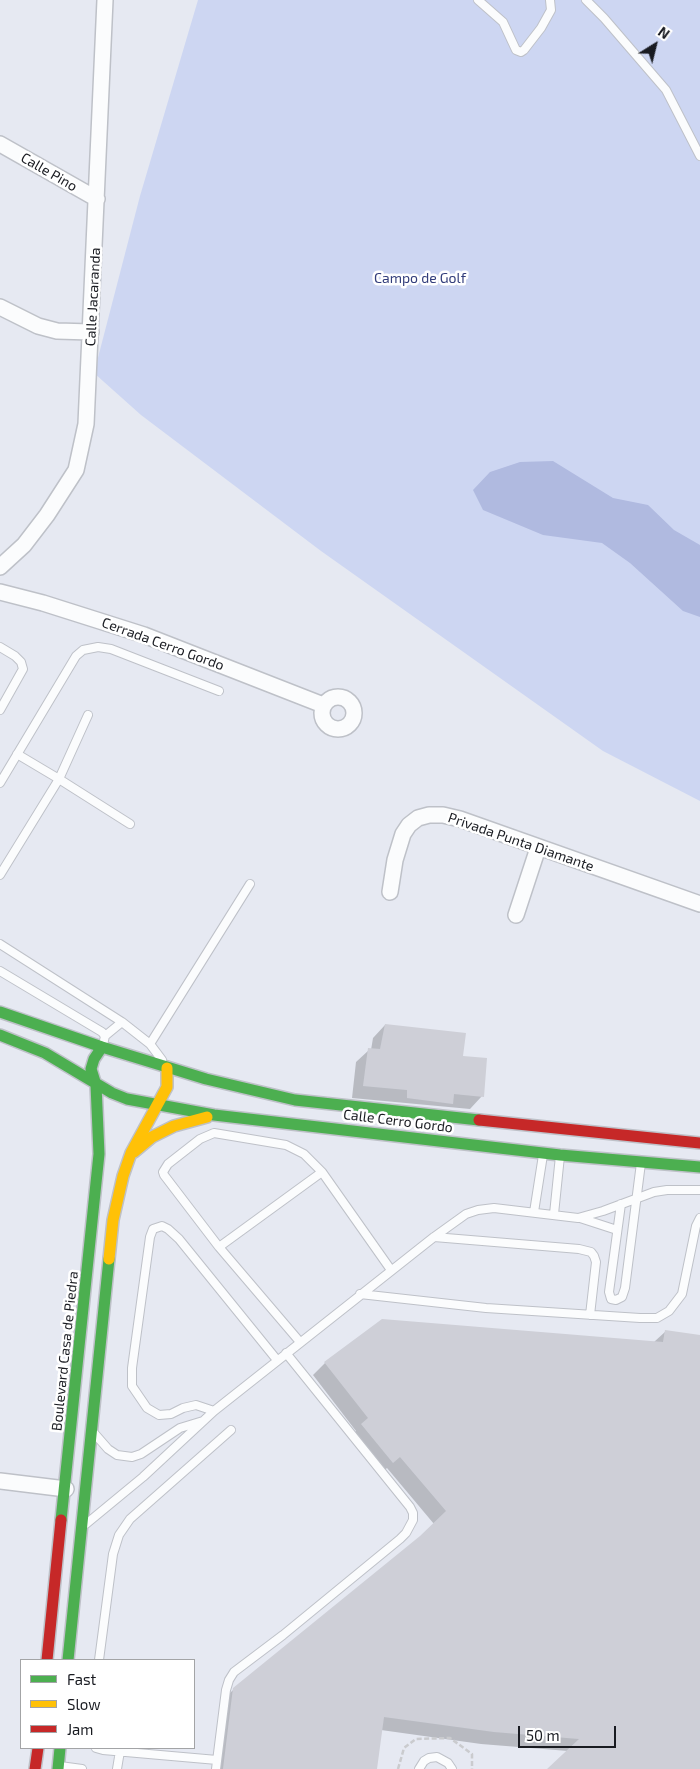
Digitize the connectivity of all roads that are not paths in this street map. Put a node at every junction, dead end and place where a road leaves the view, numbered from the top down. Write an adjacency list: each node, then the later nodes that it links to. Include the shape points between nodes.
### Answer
1 (104, 0): 7 (street, Calle Jacaranda)
2 (478, 0): 3 (lane, via 503,22 516,50 521,52 541,28 551,10)
3 (550, 0)
4 (586, 0): 6 (lane, via 666,90)
5 (0, 144): 7 (street, Calle Pino)
6 (700, 156)
7 (97, 199): 9 (street, Calle Jacaranda)
8 (0, 307): 9 (street, via 38,326 57,331)
9 (91, 332): 10 (street, Calle Jacaranda, via 86,424 76,470 24,545)
10 (0, 567)
11 (0, 592): 14 (street, Cerrada Cerro Gordo, via 144,635)
12 (0, 647): 15 (lane, via 15,656 23,669)
13 (219, 691): 17 (lane, via 111,649 83,650 76,656)
14 (323, 705)
15 (0, 710)
16 (88, 715): 18 (lane)
17 (17, 754): 18 (lane); 19 (lane)
18 (59, 779): 20 (lane); 22 (lane)
19 (0, 784)
20 (130, 824)
21 (538, 848): 24 (street, Privada Punta Diamante, via 443,815 418,818 403,834 394,860); 25 (street, Privada Punta Diamante); 26 (street)
22 (0, 875)
23 (250, 884): 33 (lane)
24 (390, 892)
25 (700, 904)
26 (516, 915)
27 (0, 944): 30 (lane)
28 (0, 971): 32 (lane, via 95,1028)
29 (0, 1012): 32 (main road, Calle Cerro Gordo)
30 (122, 1022): 32 (lane); 33 (lane)
31 (0, 1035): 37 (main road, Calle Cerro Gordo, via 45,1053)
32 (103, 1042): 34 (main road, Calle Cerro Gordo); 37 (main road, Boulevard Casa de Piedra, via 92,1064)
33 (150, 1044): 34 (lane)
34 (167, 1068): 35 (main road, Calle Cerro Gordo); 39 (main road, via 167,1087)
35 (206, 1079): 36 (main road); 42 (main road, Calle Cerro Gordo, via 295,1100)
36 (185, 1084)
37 (96, 1085): 39 (main road, Calle Cerro Gordo, via 127,1099); 70 (main road, Boulevard Casa de Piedra, via 99,1154)
38 (181, 1097): 40 (main road, via 182,1102)
39 (157, 1104): 40 (main road, Calle Cerro Gordo); 43 (main road)
40 (195, 1112): 41 (main road, Calle Cerro Gordo)
41 (214, 1115): 43 (main road, via 174,1126); 44 (main road, Calle Cerro Gordo)
42 (700, 1143)
43 (131, 1153): 67 (main road, via 122,1176 113,1220)
44 (543, 1153): 45 (main road, Calle Cerro Gordo); 52 (lane)
45 (560, 1155): 46 (main road, Calle Cerro Gordo); 53 (lane)
46 (642, 1163): 47 (main road, Calle Cerro Gordo); 50 (lane)
47 (700, 1167)
48 (322, 1172): 58 (lane); 58 (lane, via 304,1154 286,1145 214,1134 200,1138 168,1164 163,1172); 59 (lane)
49 (700, 1190): 50 (lane, via 667,1190)
50 (636, 1198): 51 (lane); 56 (lane, via 625,1288 622,1298 616,1300 611,1299 609,1292)
51 (621, 1204): 54 (lane); 56 (lane)
52 (534, 1212): 53 (lane); 57 (lane, via 494,1208 478,1210 457,1219)
53 (554, 1214): 54 (lane)
54 (578, 1218): 56 (lane)
55 (700, 1218): 61 (lane, via 682,1294 669,1311 657,1318)
56 (617, 1230)
57 (434, 1236): 59 (lane); 61 (lane, via 591,1252 596,1262)
58 (220, 1246): 62 (lane)
59 (390, 1270): 60 (lane)
60 (360, 1294): 61 (lane); 62 (lane)
61 (590, 1315)
62 (300, 1342): 63 (lane)
63 (286, 1353): 64 (lane); 79 (lane, via 410,1507 414,1513 413,1520 400,1539 234,1672 226,1690)
64 (277, 1360): 65 (lane); 65 (lane, via 179,1239 162,1226 153,1229 148,1246 132,1386 148,1408 159,1415 196,1405)
65 (214, 1411): 66 (lane)
66 (203, 1421): 67 (lane, via 180,1428 132,1457 117,1455 108,1449); 71 (lane)
67 (92, 1430): 71 (main road)
68 (231, 1430): 74 (lane, via 130,1520 119,1535 113,1554)
69 (0, 1481): 70 (street)
70 (66, 1488): 72 (main road, Boulevard Casa de Piedra)
71 (82, 1528): 73 (main road)
72 (47, 1659)
73 (68, 1659)
74 (99, 1659)
75 (38, 1749): 81 (main road)
76 (60, 1749): 80 (main road)
77 (104, 1749): 78 (lane)
78 (120, 1751): 79 (lane); 83 (lane)
79 (218, 1760): 84 (lane)
80 (58, 1767): 82 (lane)
81 (35, 1769)
82 (82, 1769)
83 (118, 1769)
84 (216, 1769)
85 (419, 1769): 86 (lane, via 424,1761 436,1757)
86 (452, 1769)

